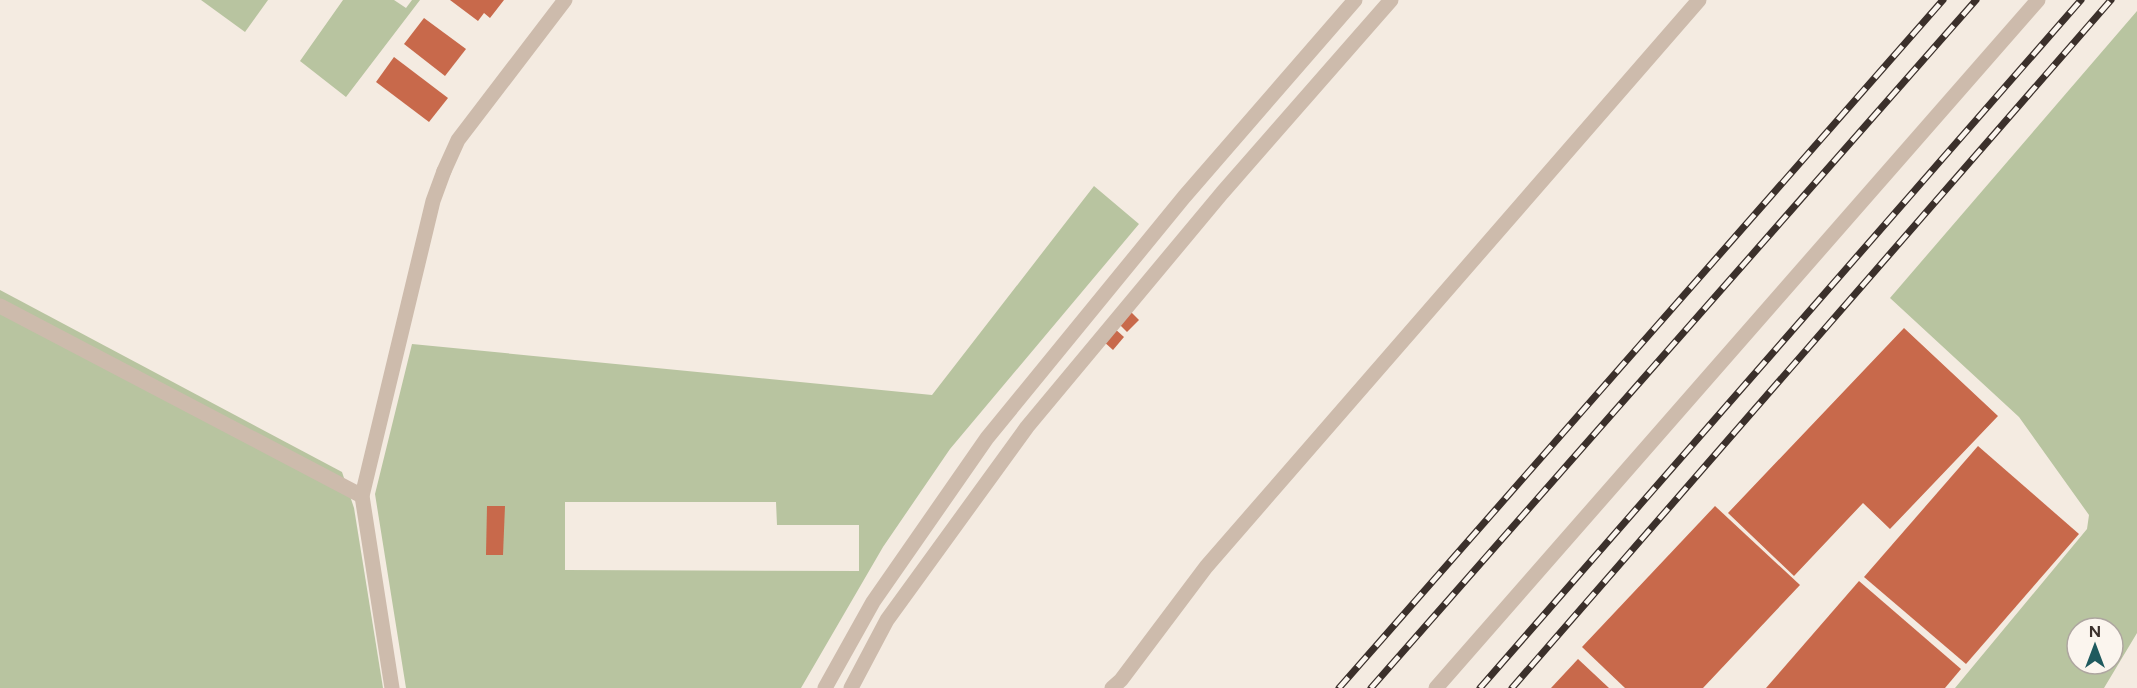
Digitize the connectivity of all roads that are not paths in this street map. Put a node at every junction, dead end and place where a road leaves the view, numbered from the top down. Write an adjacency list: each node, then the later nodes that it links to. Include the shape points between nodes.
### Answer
1 (565, 0): 7 (street, via 458,140 444,171 430,212)
2 (1355, 0): 9 (street, via 1184,197 987,438 873,602)
3 (1391, 0): 10 (street, via 1222,193 1027,427 887,620)
4 (1699, 0): 11 (street, via 1206,567)
5 (2038, 0): 12 (street)
6 (0, 306): 7 (street)
7 (362, 496): 8 (street)
8 (392, 688)
9 (825, 688)
10 (851, 688)
11 (1112, 688)
12 (1436, 688)

